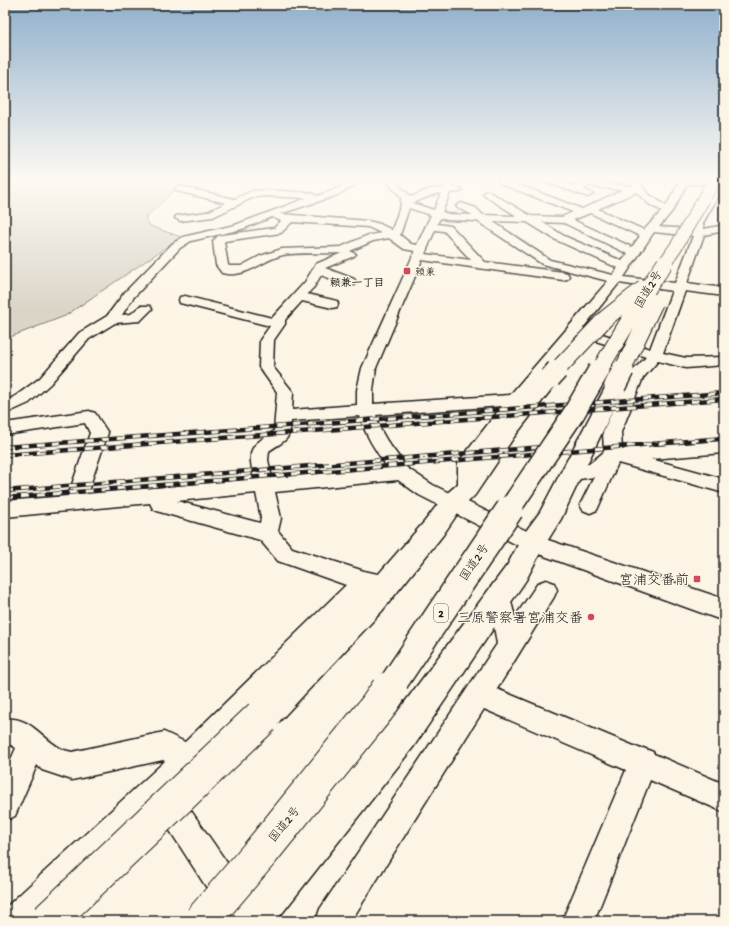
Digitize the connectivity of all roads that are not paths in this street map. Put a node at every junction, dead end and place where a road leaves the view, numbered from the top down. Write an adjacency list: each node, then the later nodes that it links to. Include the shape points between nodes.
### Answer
1 (243, 224): 34 (street, via 187,240 176,246 129,295)
2 (283, 224): 18 (street, via 276,230 222,238 218,241 222,265 226,270 244,269 282,252 342,250)
3 (368, 224): 17 (street)
4 (399, 224): 17 (street, via 396,233)
5 (432, 224): 20 (street)
6 (440, 224): 22 (street)
7 (489, 224): 26 (street, via 546,262)
8 (538, 224): 23 (street, via 560,238)
9 (575, 224): 21 (street)
10 (626, 224): 15 (street)
11 (656, 224): 15 (street)
12 (691, 224): 19 (highway, 国道2号 / 2, bridge)
13 (698, 224): 16 (street)
14 (724, 228): 16 (street)
15 (649, 232): 16 (street); 21 (street)
16 (699, 233): 28 (street)
17 (392, 234): 18 (street, via 375,236); 20 (street)
18 (359, 244): 24 (street, via 361,248 357,251 320,266)
19 (677, 245): 27 (highway, 国道2号 / 2, bridge); 48 (highway, bridge, via 662,288)
20 (420, 253): 22 (street); 41 (street, via 369,368 365,390)
21 (635, 253): 23 (street)
22 (482, 265): 26 (street)
23 (624, 266): 26 (street)
24 (318, 270): 25 (street); 30 (street, via 310,284)
25 (350, 282)
26 (614, 282): 28 (street); 36 (street)
27 (650, 284): 52 (highway, bridge, via 635,293 605,320 550,378); 73 (highway, 国道2号 / 2, bridge, via 574,413 377,708)
28 (681, 287): 29 (street); 37 (street)
29 (724, 292)
30 (298, 296): 32 (street); 35 (street, via 278,318)
31 (184, 300): 35 (street)
32 (332, 304)
33 (145, 309): 34 (street, via 135,318)
34 (112, 319): 40 (street, via 84,336 45,381 24,399)
35 (278, 324): 42 (street, via 267,340 266,367 285,392)
36 (575, 329): 37 (street); 39 (street)
37 (655, 356): 38 (street, via 686,364); 45 (street, via 636,376 612,432)
38 (724, 361)
39 (515, 400): 41 (street); 52 (street, via 467,463)
40 (5, 409)
41 (367, 411): 42 (street); 47 (street, via 374,433)
42 (284, 416): 50 (street, via 282,434 261,448 259,460)
43 (5, 429): 53 (street, via 89,417 99,433)
44 (724, 447): 46 (street)
45 (613, 455): 46 (street); 48 (street, via 594,470); 54 (street)
46 (644, 458): 49 (street)
47 (401, 473): 50 (street); 52 (street, via 426,490)
48 (572, 473): 57 (highway, via 549,519)
49 (724, 486)
50 (264, 487): 51 (street); 56 (street, via 271,518)
51 (159, 496): 53 (street); 56 (street, via 160,504)
52 (459, 496): 57 (street); 58 (highway, via 434,528)
53 (75, 502): 55 (street)
54 (590, 505)
55 (5, 509)
56 (267, 533): 58 (street, via 285,555)
57 (532, 543): 60 (highway); 61 (street)
58 (376, 582): 66 (street); 72 (highway, bridge, via 372,602 262,717)
59 (546, 590): 62 (street)
60 (500, 597): 62 (street); 75 (highway, via 402,734)
61 (724, 610)
62 (510, 647): 63 (street)
63 (479, 694): 67 (street); 76 (street)
64 (5, 732): 65 (street, via 14,732)
65 (32, 743): 66 (street, via 52,760 72,766 164,746); 70 (street)
66 (188, 758): 68 (street)
67 (643, 762): 69 (street); 77 (street)
68 (159, 787): 71 (street); 74 (street)
69 (724, 798)
70 (5, 806)
71 (15, 921)
72 (48, 921)
73 (202, 921)
74 (247, 921)
75 (251, 921)
76 (332, 921)
77 (578, 921)

